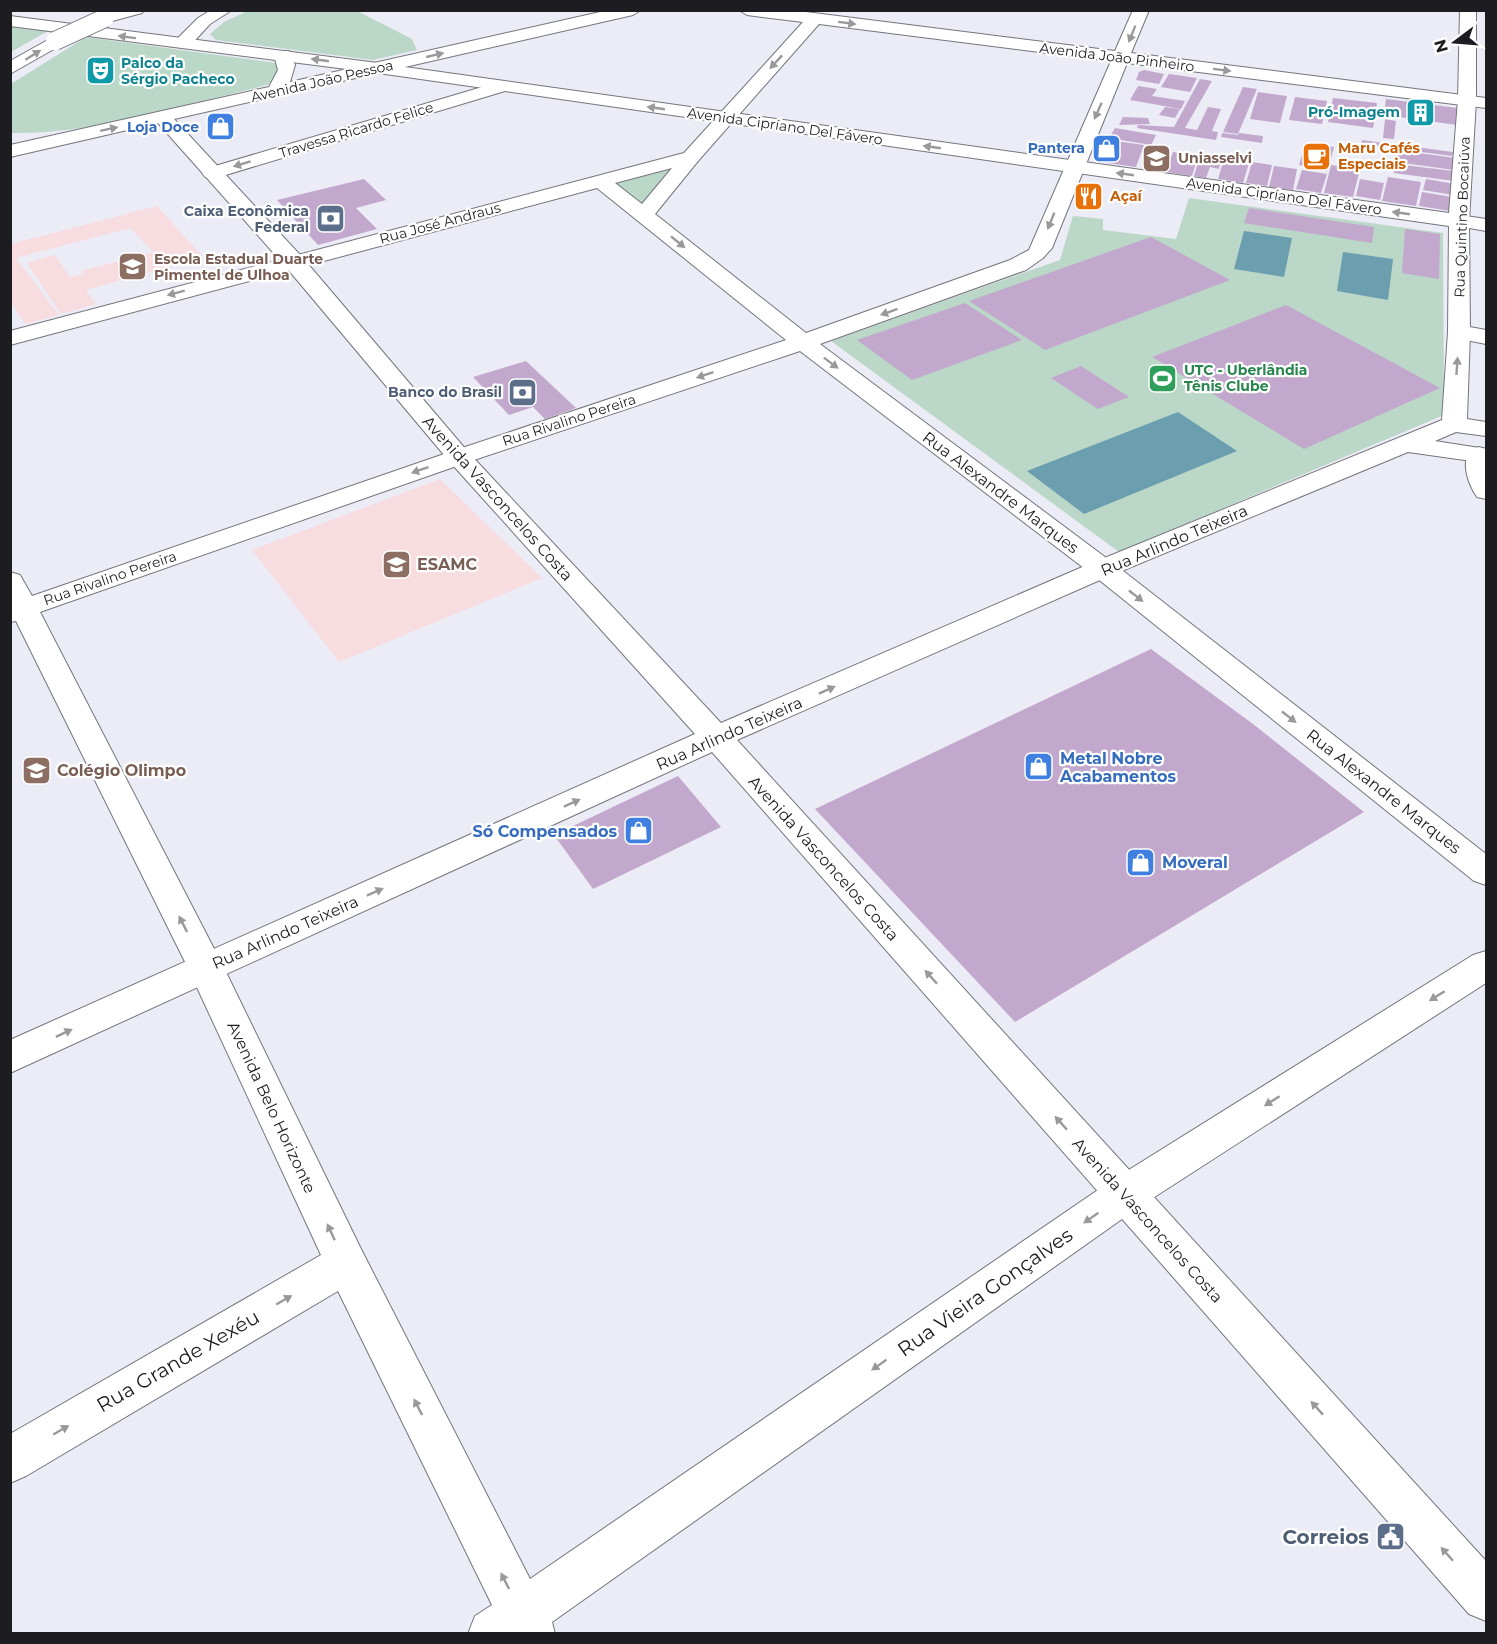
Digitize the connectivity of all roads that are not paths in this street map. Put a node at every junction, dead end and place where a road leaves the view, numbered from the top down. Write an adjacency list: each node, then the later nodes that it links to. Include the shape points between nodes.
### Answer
1 (136, 10): 7 (street)
2 (224, 10): 11 (street, via 204,21)
3 (633, 10): 15 (street, Avenida João Pessoa, one-way to 3)
4 (747, 10): 8 (street, Avenida João Pinheiro)
5 (1141, 10): 14 (street, Rua Rivalino Pereira, one-way to 14)
6 (1468, 10): 19 (street, Rua Quintino Bocaiúva)
7 (98, 14): 10 (street, bridge, via 73,31)
8 (815, 19): 14 (street, Avenida João Pinheiro, one-way to 14); 21 (street, one-way to 21)
9 (10, 21): 11 (street, Avenida Cipríano Del Fávero, one-way to 9)
10 (47, 39): 12 (street); 16 (street, one-way to 10)
11 (183, 43): 13 (street, Avenida Cipríano Del Fávero)
12 (10, 52)
13 (283, 55): 15 (street, Avenida Cipríano Del Fávero, one-way to 13); 18 (street, via 288,63 287,72)
14 (1122, 57): 19 (street, Avenida João Pinheiro, one-way to 19); 27 (street, Rua Rivalino Pereira, one-way to 27)
15 (378, 68): 17 (street, Avenida Cipríano Del Fávero); 18 (street, Avenida João Pessoa)
16 (10, 69)
17 (500, 87): 21 (street, Avenida Cipríano Del Fávero, one-way to 17); 28 (street, Travessa Ricardo Felice, one-way to 28)
18 (276, 90): 22 (street, Avenida João Pessoa)
19 (1467, 100): 20 (street, Avenida João Pinheiro); 31 (street, Rua Quintino Bocaiúva)
20 (1486, 103)
21 (725, 117): 26 (street); 27 (street, Avenida Cipríano Del Fávero, one-way to 21)
22 (164, 118): 23 (street, Avenida João Pessoa, one-way to 22); 28 (street, Avenida Vasconcelos Costa)
23 (72, 138): 24 (street); 25 (street, Avenida João Pessoa)
24 (10, 142)
25 (10, 151)
26 (691, 157): 29 (street, Rua José Andraus); 30 (street)
27 (1074, 167): 31 (street, Avenida Cipríano Del Fávero, one-way to 27); 37 (street, Rua Rivalino Pereira, one-way to 37, via 1041,248 1028,260)
28 (212, 173): 33 (street, Avenida Vasconcelos Costa)
29 (599, 180): 30 (street, Rua Alexandre Marques); 33 (street, Rua José Andraus)
30 (644, 214): 37 (street, Rua Alexandre Marques, one-way to 37)
31 (1459, 221): 32 (street, Avenida Cipríano Del Fávero); 34 (street, Rua Quintino Bocaiúva)
32 (1486, 225)
33 (294, 262): 36 (street, Rua José Andraus, one-way to 36); 42 (street, Avenida Vasconcelos Costa)
34 (1459, 332): 35 (street); 38 (street, Rua Quintino Bocaiúva, one-way to 34)
35 (1486, 337)
36 (10, 338)
37 (803, 342): 42 (street, Rua Rivalino Pereira, one-way to 42); 44 (street, Rua Alexandre Marques, one-way to 44)
38 (1454, 424): 39 (street); 40 (street, Rua Arlindo Teixeira)
39 (1486, 429)
40 (1404, 444): 41 (street); 44 (street, Rua Arlindo Teixeira)
41 (1483, 455): 43 (street, via 1480,479)
42 (459, 457): 45 (street, Rua Rivalino Pereira, one-way to 45); 46 (street, Avenida Vasconcelos Costa)
43 (1486, 491)
44 (1103, 569): 46 (street, Rua Arlindo Teixeira, one-way to 44); 47 (street, Rua Alexandre Marques, one-way to 47)
45 (15, 600): 49 (street, Avenida Belo Horizonte, one-way to 45)
46 (717, 738): 49 (street, Rua Arlindo Teixeira, one-way to 46); 51 (street, Avenida Vasconcelos Costa, one-way to 46)
47 (1486, 872)
48 (1486, 965): 51 (street, Rua Vieira Gonçalves, one-way to 51)
49 (206, 968): 50 (street, Rua Arlindo Teixeira, one-way to 49); 52 (street, Avenida Belo Horizonte, one-way to 49)
50 (10, 1058)
51 (1125, 1194): 54 (street, Avenida Vasconcelos Costa, one-way to 51); 55 (street, Rua Vieira Gonçalves, one-way to 55)
52 (346, 1263): 53 (street, Rua Grande Xexéu, one-way to 52); 55 (street, Avenida Belo Horizonte, one-way to 52)
53 (10, 1460)
54 (1486, 1597)
55 (515, 1627)

